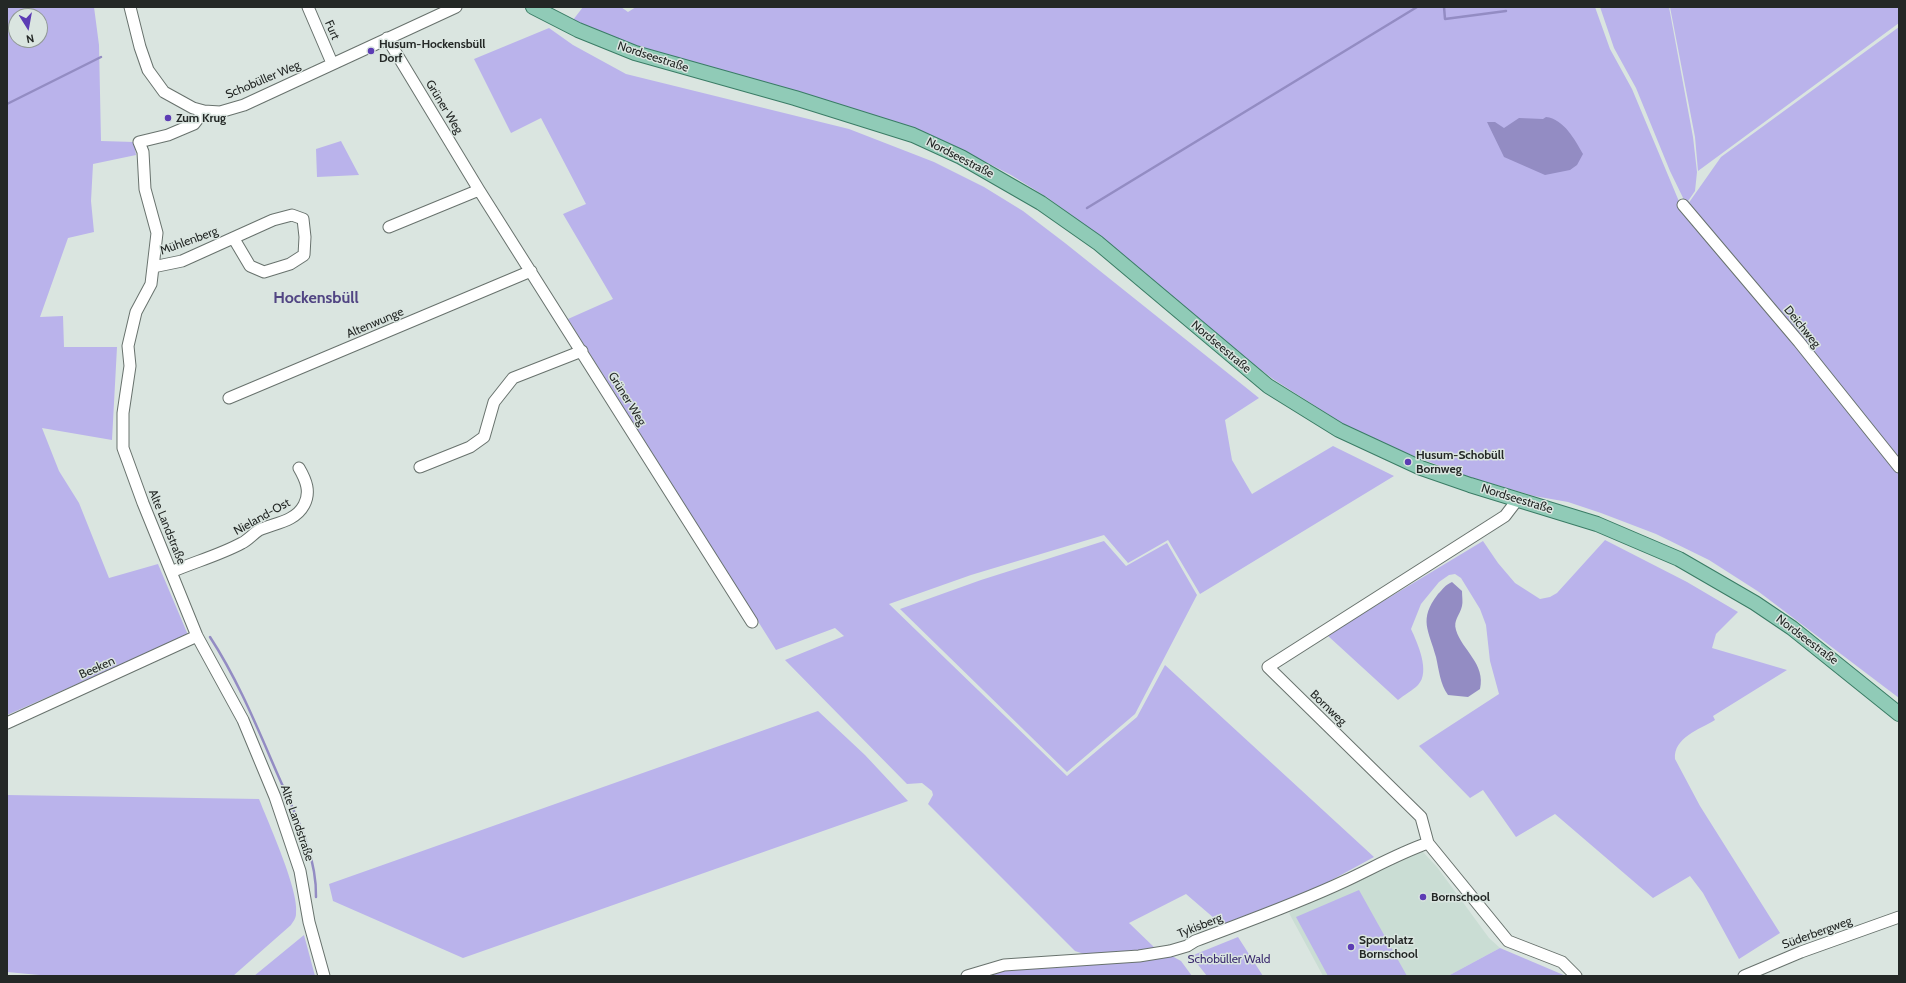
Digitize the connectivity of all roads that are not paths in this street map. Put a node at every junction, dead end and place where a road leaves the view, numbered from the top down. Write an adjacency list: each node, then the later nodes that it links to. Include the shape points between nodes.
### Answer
1 (130, 7): 7 (street, Schobüller Weg, via 148,70 164,92 193,108)
2 (308, 7): 6 (street, Furt)
3 (456, 7): 5 (street, Schobüller Weg)
4 (532, 7): 19 (main road, Nordseestraße, via 578,30 635,53 795,98 913,135 961,157 1041,203 1098,243 1268,386 1306,410 1342,432 1408,462 1470,485)
5 (387, 38): 6 (street, Schobüller Weg); 8 (street, Grüner Weg)
6 (332, 63): 7 (street, Schobüller Weg, via 244,105 220,112)
7 (204, 111): 12 (street, Alte Landstraße, via 194,124 168,135 139,142 143,152 145,189 157,233)
8 (479, 190): 10 (street); 13 (street, Grüner Weg)
9 (1683, 205): 17 (street, Deichweg, via 1799,342)
10 (389, 227)
11 (234, 239): 11 (street, Mühlenberg, via 273,220 292,215 303,219 304,255 290,264 264,272 250,266); 12 (street, Mühlenberg, via 182,261)
12 (153, 268): 20 (street, Alte Landstraße, via 150,284 136,312 128,346 130,366 123,413 123,448)
13 (531, 271): 14 (street, Grüner Weg); 15 (street, Altenwunge)
14 (582, 351): 16 (street, via 513,378 494,402 484,438 470,447); 21 (street, Grüner Weg)
15 (229, 398)
16 (420, 467)
17 (1899, 467)
18 (299, 468): 20 (street, Nieland-Ost, via 307,485 307,493 299,512 291,518 258,531 243,543)
19 (1518, 499): 23 (main road, Nordseestraße, via 1625,535 1679,559 1792,628); 25 (street, Bornweg, via 1506,516 1268,667 1421,817)
20 (171, 572): 22 (street, Alte Landstraße)
21 (752, 622)
22 (197, 636): 24 (street, Beeken); 27 (street, Alte Landstraße, via 243,720 275,797 300,871 309,922)
23 (1899, 714)
24 (7, 723)
25 (1428, 843): 28 (street, Tykisberg, via 1401,852 1293,904 1187,946 1139,956 1004,965); 29 (street, Bornweg, via 1508,941 1562,962)
26 (1899, 917): 30 (street, Süderbergweg, via 1801,952)
27 (324, 976)
28 (967, 976)
29 (1576, 976)
30 (1744, 976)

